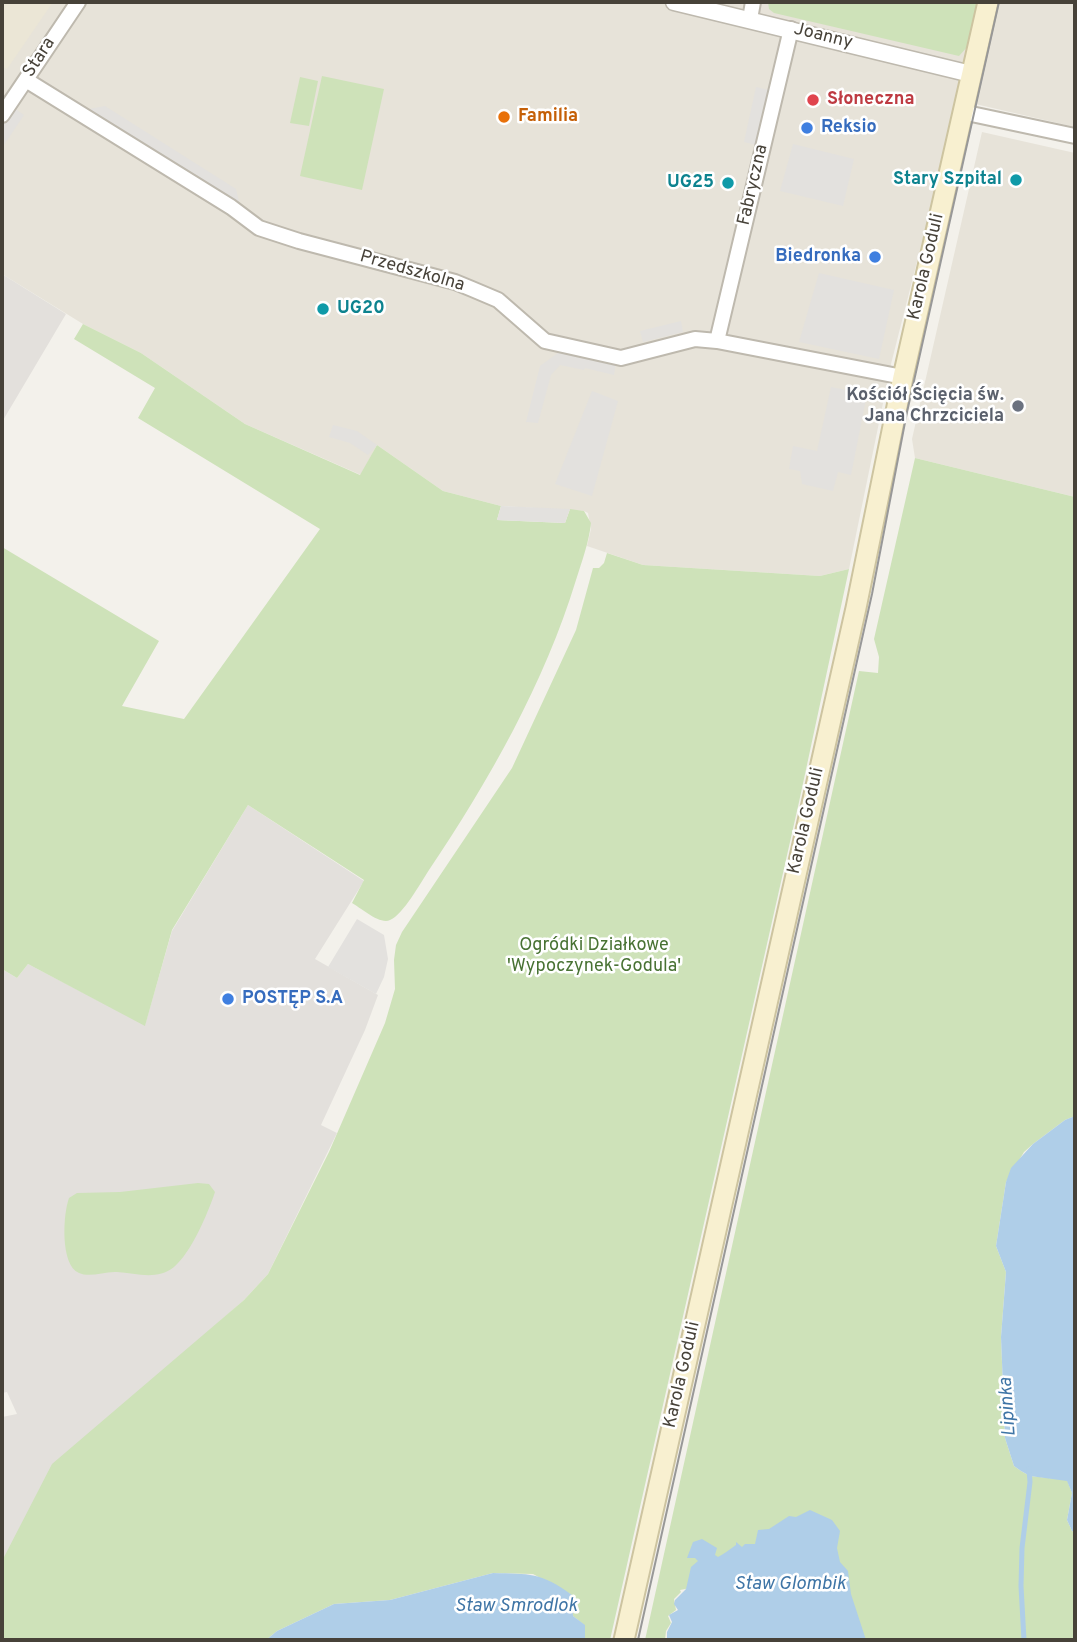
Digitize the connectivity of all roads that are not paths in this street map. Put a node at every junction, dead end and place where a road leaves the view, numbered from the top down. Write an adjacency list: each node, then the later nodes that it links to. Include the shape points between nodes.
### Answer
1 (78, 2): 8 (street, Stara)
2 (674, 2): 5 (street, Joanny)
3 (753, 2): 5 (street)
4 (988, 2): 7 (main road, Karola Goduli)
5 (750, 19): 6 (street, Joanny)
6 (791, 29): 7 (street, Joanny); 12 (street, Fabryczna)
7 (971, 74): 9 (main road, Karola Goduli)
8 (26, 80): 10 (street, Stara); 12 (street, Przedszkolna, via 259,228 463,285 498,300 544,341 621,358 695,339)
9 (962, 112): 11 (street); 13 (main road, Karola Goduli)
10 (2, 115)
11 (1075, 136)
12 (717, 341): 13 (street, Przedszkolna)
13 (903, 377): 14 (main road, Karola Goduli, via 856,608)
14 (624, 1640)

